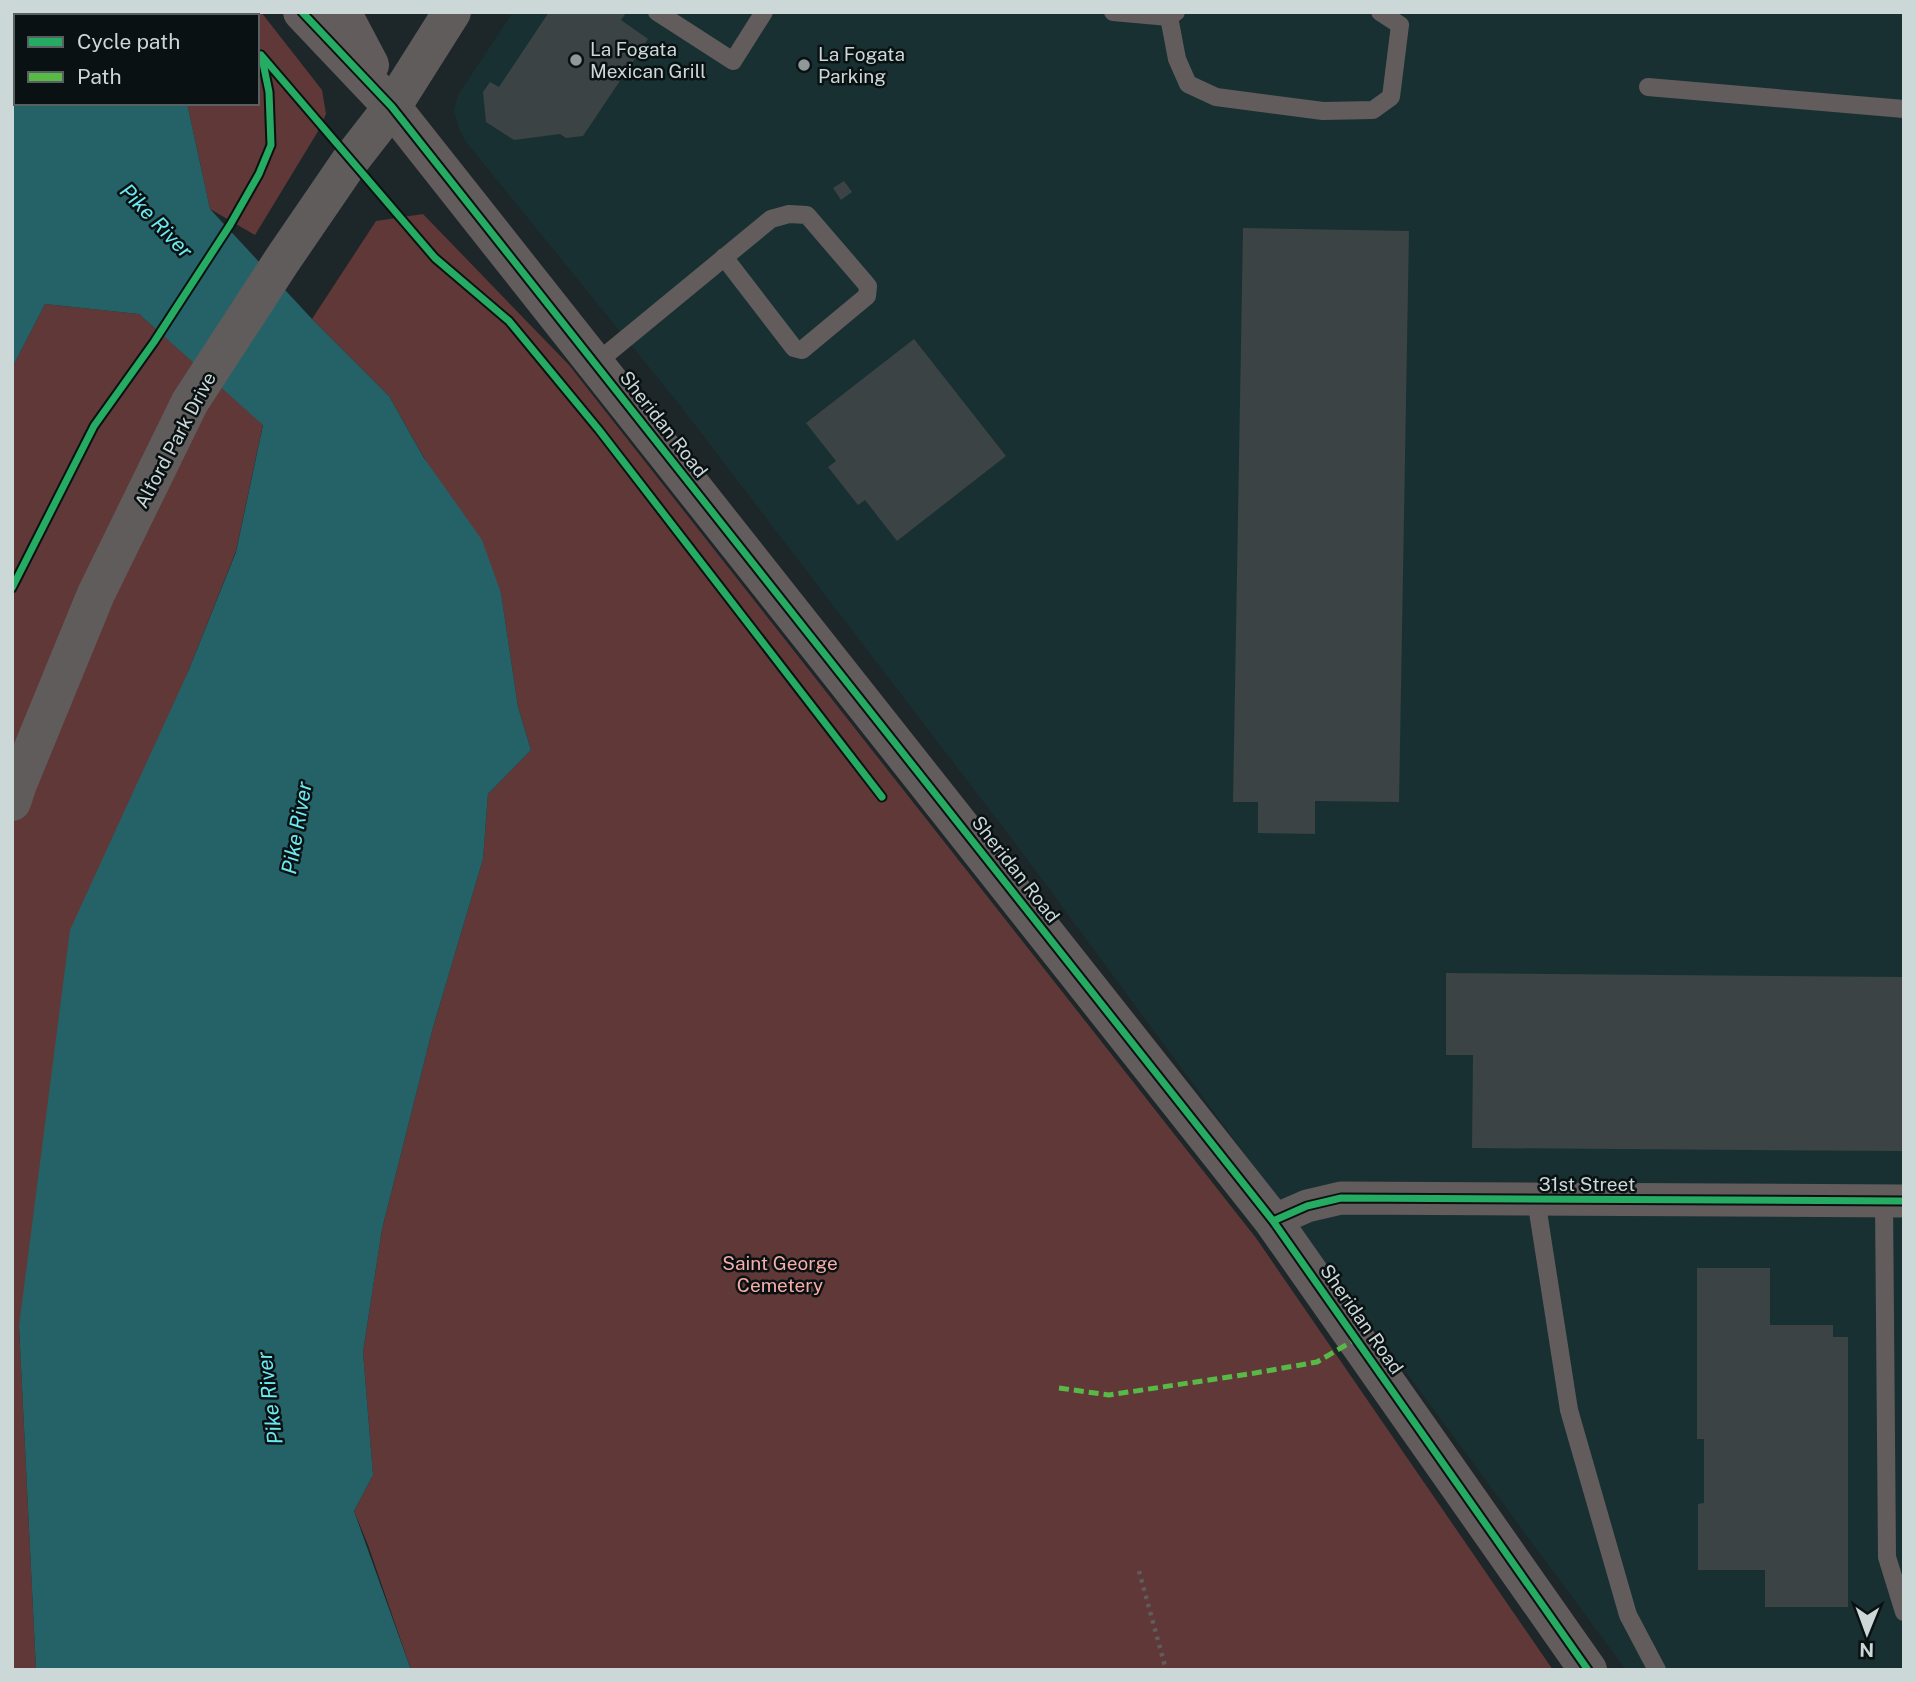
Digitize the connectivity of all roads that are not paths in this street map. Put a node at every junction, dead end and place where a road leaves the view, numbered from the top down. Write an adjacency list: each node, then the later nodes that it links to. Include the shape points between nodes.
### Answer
1 (302, 12): 10 (street)
2 (342, 12): 10 (street)
3 (452, 12): 10 (main road)
4 (657, 12): 5 (lane, via 733,61)
5 (764, 12)
6 (1113, 12): 8 (lane)
7 (1380, 12): 8 (lane, via 1400,25 1391,97 1373,110 1323,111 1216,97 1188,84 1177,58)
8 (1172, 15)
9 (1648, 87): 11 (lane)
10 (392, 107): 13 (street, Sheridan Road); 14 (main road, Alford Park Drive, via 283,259 190,402 96,594)
11 (1904, 109)
12 (724, 257): 12 (lane, via 771,219 807,215 868,286 867,296 802,350 794,348); 13 (lane)
13 (596, 363): 17 (street, Sheridan Road)
14 (12, 802)
15 (1536, 1199): 16 (street, 31st Street); 17 (street, 31st Street, via 1341,1198); 20 (lane, via 1569,1410 1628,1615)
16 (1894, 1201): 18 (lane, via 1887,1557)
17 (1273, 1221): 19 (street, Sheridan Road)
18 (1904, 1612)
19 (1588, 1670)
20 (1657, 1670)

